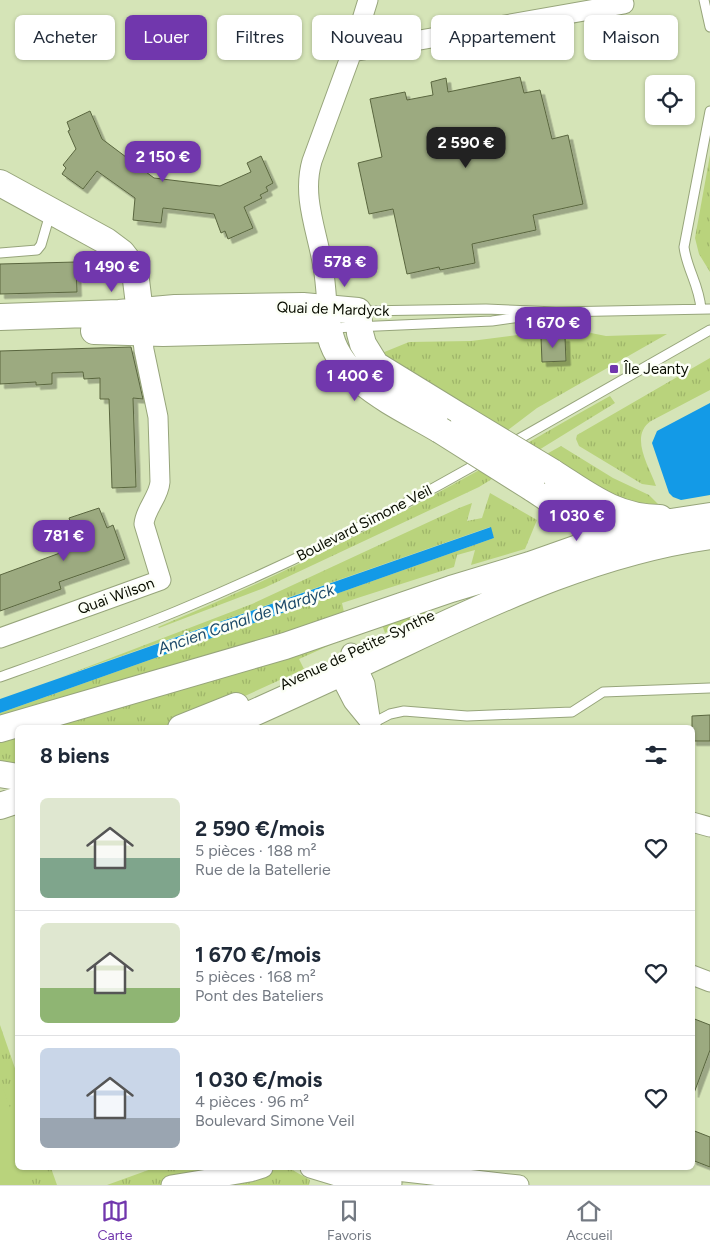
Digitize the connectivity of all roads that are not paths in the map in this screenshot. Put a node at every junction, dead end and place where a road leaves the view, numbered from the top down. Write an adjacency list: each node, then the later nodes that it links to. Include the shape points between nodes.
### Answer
1 (368, 0): 4 (street)
2 (704, 0): 5 (lane)
3 (624, 4): 6 (street)
4 (363, 15)
5 (710, 27)
6 (421, 40)
7 (349, 60): 15 (street, via 308,178 308,196 324,272)
8 (710, 111): 12 (lane, via 684,246)
9 (0, 183): 10 (street)
10 (50, 212): 11 (lane, via 37,250); 17 (street, via 106,241 122,253 136,280)
11 (0, 253)
12 (705, 309): 13 (lane, Quai de Mardyck)
13 (556, 312): 16 (lane, Quai de Mardyck, via 486,309); 16 (lane, Quai de Mardyck, via 492,321)
14 (0, 317): 17 (street)
15 (328, 318): 16 (street, Quai de Mardyck); 17 (street, Quai de Mardyck); 21 (street, bridge, via 335,350 356,377)
16 (359, 318): 20 (street, bridge, via 365,349 376,365 601,503 627,515)
17 (142, 322): 19 (street, via 94,331); 24 (street, Quai Wilson, via 144,350 158,417 160,482 144,524 161,580)
18 (710, 330): 26 (lane, Boulevard Simone Veil, via 450,479 334,539 177,611)
19 (0, 334)
20 (706, 523): 21 (street, via 652,526); 22 (street)
21 (607, 538): 22 (street, via 621,547); 23 (street)
22 (638, 550): 25 (street, via 479,608)
23 (530, 565): 25 (street, Avenue de Petite-Synthe); 32 (street, via 270,650)
24 (0, 638)
25 (349, 664): 28 (street, Avenue de Petite-Synthe, via 276,689); 29 (street, Avenue de Petite-Synthe); 30 (street, via 353,701)
26 (0, 677)
27 (710, 688): 31 (lane, via 603,692 572,712 467,716 404,711 390,714)
28 (188, 725)
29 (225, 725)
30 (371, 725)
31 (374, 725)
32 (0, 729)
33 (0, 774): 34 (street)
34 (15, 776)
35 (15, 786): 36 (street)
36 (0, 792)
37 (15, 801): 38 (street)
38 (0, 806)
39 (695, 823): 40 (street)
40 (710, 827)
41 (695, 976): 42 (street)
42 (710, 982)
43 (256, 1170): 46 (street)
44 (317, 1170): 47 (street, via 340,1177)
45 (388, 1170): 48 (street)
46 (171, 1185)
47 (407, 1185)
48 (519, 1185)

